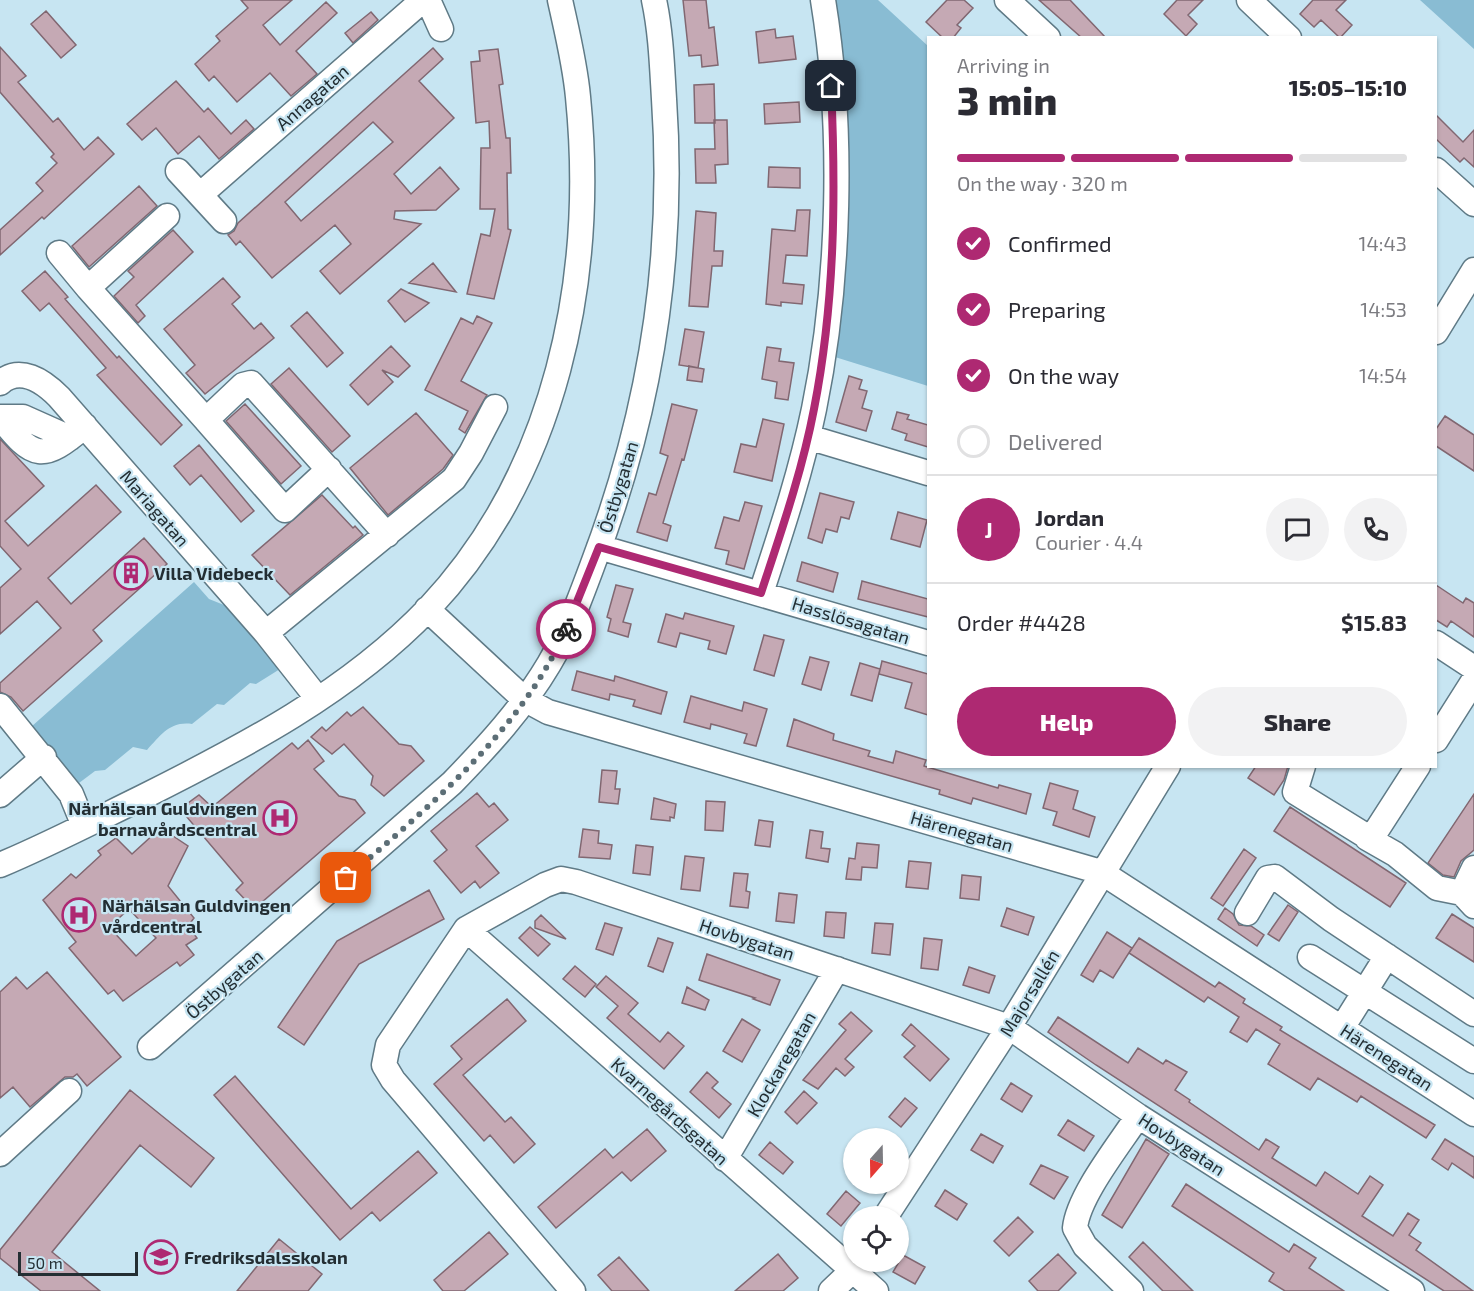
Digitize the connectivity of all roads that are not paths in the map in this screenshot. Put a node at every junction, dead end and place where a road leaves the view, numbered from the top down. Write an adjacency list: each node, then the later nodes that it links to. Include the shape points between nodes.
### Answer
1 (423, 0): 13 (street, Annagatan)
2 (428, 0): 8 (street)
3 (560, 0): 33 (street, via 578,97 582,177 580,240 568,330 546,411 515,485 476,551)
4 (654, 0): 31 (street, Östbygatan, via 667,142 663,270 638,421)
5 (823, 0): 27 (street, via 831,76 834,218 827,320)
6 (1007, 0): 9 (street)
7 (1249, 0): 10 (street)
8 (441, 29)
9 (1045, 36)
10 (1287, 36)
11 (178, 171): 13 (street)
12 (1437, 172): 14 (street)
13 (201, 194): 16 (street)
14 (1474, 204)
15 (166, 216): 19 (street)
16 (224, 221)
17 (59, 253): 19 (street)
18 (1474, 270): 20 (street)
19 (88, 288): 25 (street)
20 (1437, 330)
21 (0, 383): 26 (street, Mariagatan, via 14,375 37,379 59,397)
22 (0, 406): 24 (street)
23 (495, 407): 30 (street, via 454,479)
24 (0, 417): 26 (street, via 21,444 38,452 53,450)
25 (206, 420): 28 (street, via 243,385 251,383); 28 (street, via 285,510)
26 (78, 432): 34 (street, Mariagatan)
27 (808, 437): 29 (street); 32 (street)
28 (328, 469): 30 (street)
29 (927, 473)
30 (387, 535): 34 (street)
31 (599, 547): 32 (street, Hasslösagatan); 40 (street, Östbygatan, via 562,640)
32 (761, 593): 35 (street, Hasslösagatan)
33 (427, 609): 39 (street, via 390,644); 40 (street, Härenegatan)
34 (266, 633): 39 (street, Mariagatan)
35 (927, 643)
36 (1437, 644): 37 (street)
37 (1474, 668)
38 (1474, 680): 43 (street)
39 (318, 699): 49 (street, via 232,752)
40 (524, 699): 53 (street, Härenegatan, via 556,714); 64 (street, Östbygatan, via 452,783)
41 (0, 706): 42 (street)
42 (9, 735): 44 (street)
43 (1437, 738)
44 (44, 757): 48 (street); 49 (street, via 71,794)
45 (1167, 768): 53 (street, Majorsallén)
46 (1303, 768): 50 (street, via 1295,792)
47 (1417, 768): 50 (street, via 1371,838)
48 (0, 795)
49 (84, 826): 51 (street)
50 (1367, 838): 54 (street, via 1395,854 1437,888)
51 (0, 865)
52 (1474, 868): 54 (street)
53 (1101, 872): 62 (street, Majorsallén); 63 (street, Härenegatan)
54 (1468, 899)
55 (1247, 913): 57 (street, via 1268,878 1275,877)
56 (466, 929): 59 (street, Hovbygatan, via 536,889 568,880); 70 (street, Kvarnegårdsgatan); 75 (street, Hovbygatan, via 388,1045 384,1065)
57 (1387, 956): 60 (street); 61 (street)
58 (1310, 957): 60 (street)
59 (837, 969): 62 (street, Hovbygatan); 70 (street, Klockaregatan)
60 (1365, 992): 63 (street); 65 (street)
61 (1474, 1014)
62 (1009, 1027): 68 (street, Hovbygatan); 71 (street, Majorsallén)
63 (1342, 1028): 67 (street, Härenegatan)
64 (150, 1047)
65 (1474, 1061)
66 (69, 1091): 69 (street)
67 (1474, 1114)
68 (1138, 1116): 78 (street, via 1089,1192 1075,1228 1084,1246); 79 (street, Hovbygatan)
69 (0, 1154)
70 (725, 1159): 72 (street, Kvarnegårdsgatan)
71 (893, 1206)
72 (843, 1256)
73 (849, 1272): 76 (street)
74 (860, 1272): 77 (street, Kvarnegårdsgatan)
75 (573, 1291)
76 (831, 1291)
77 (876, 1291)
78 (1131, 1291)
79 (1412, 1291)

